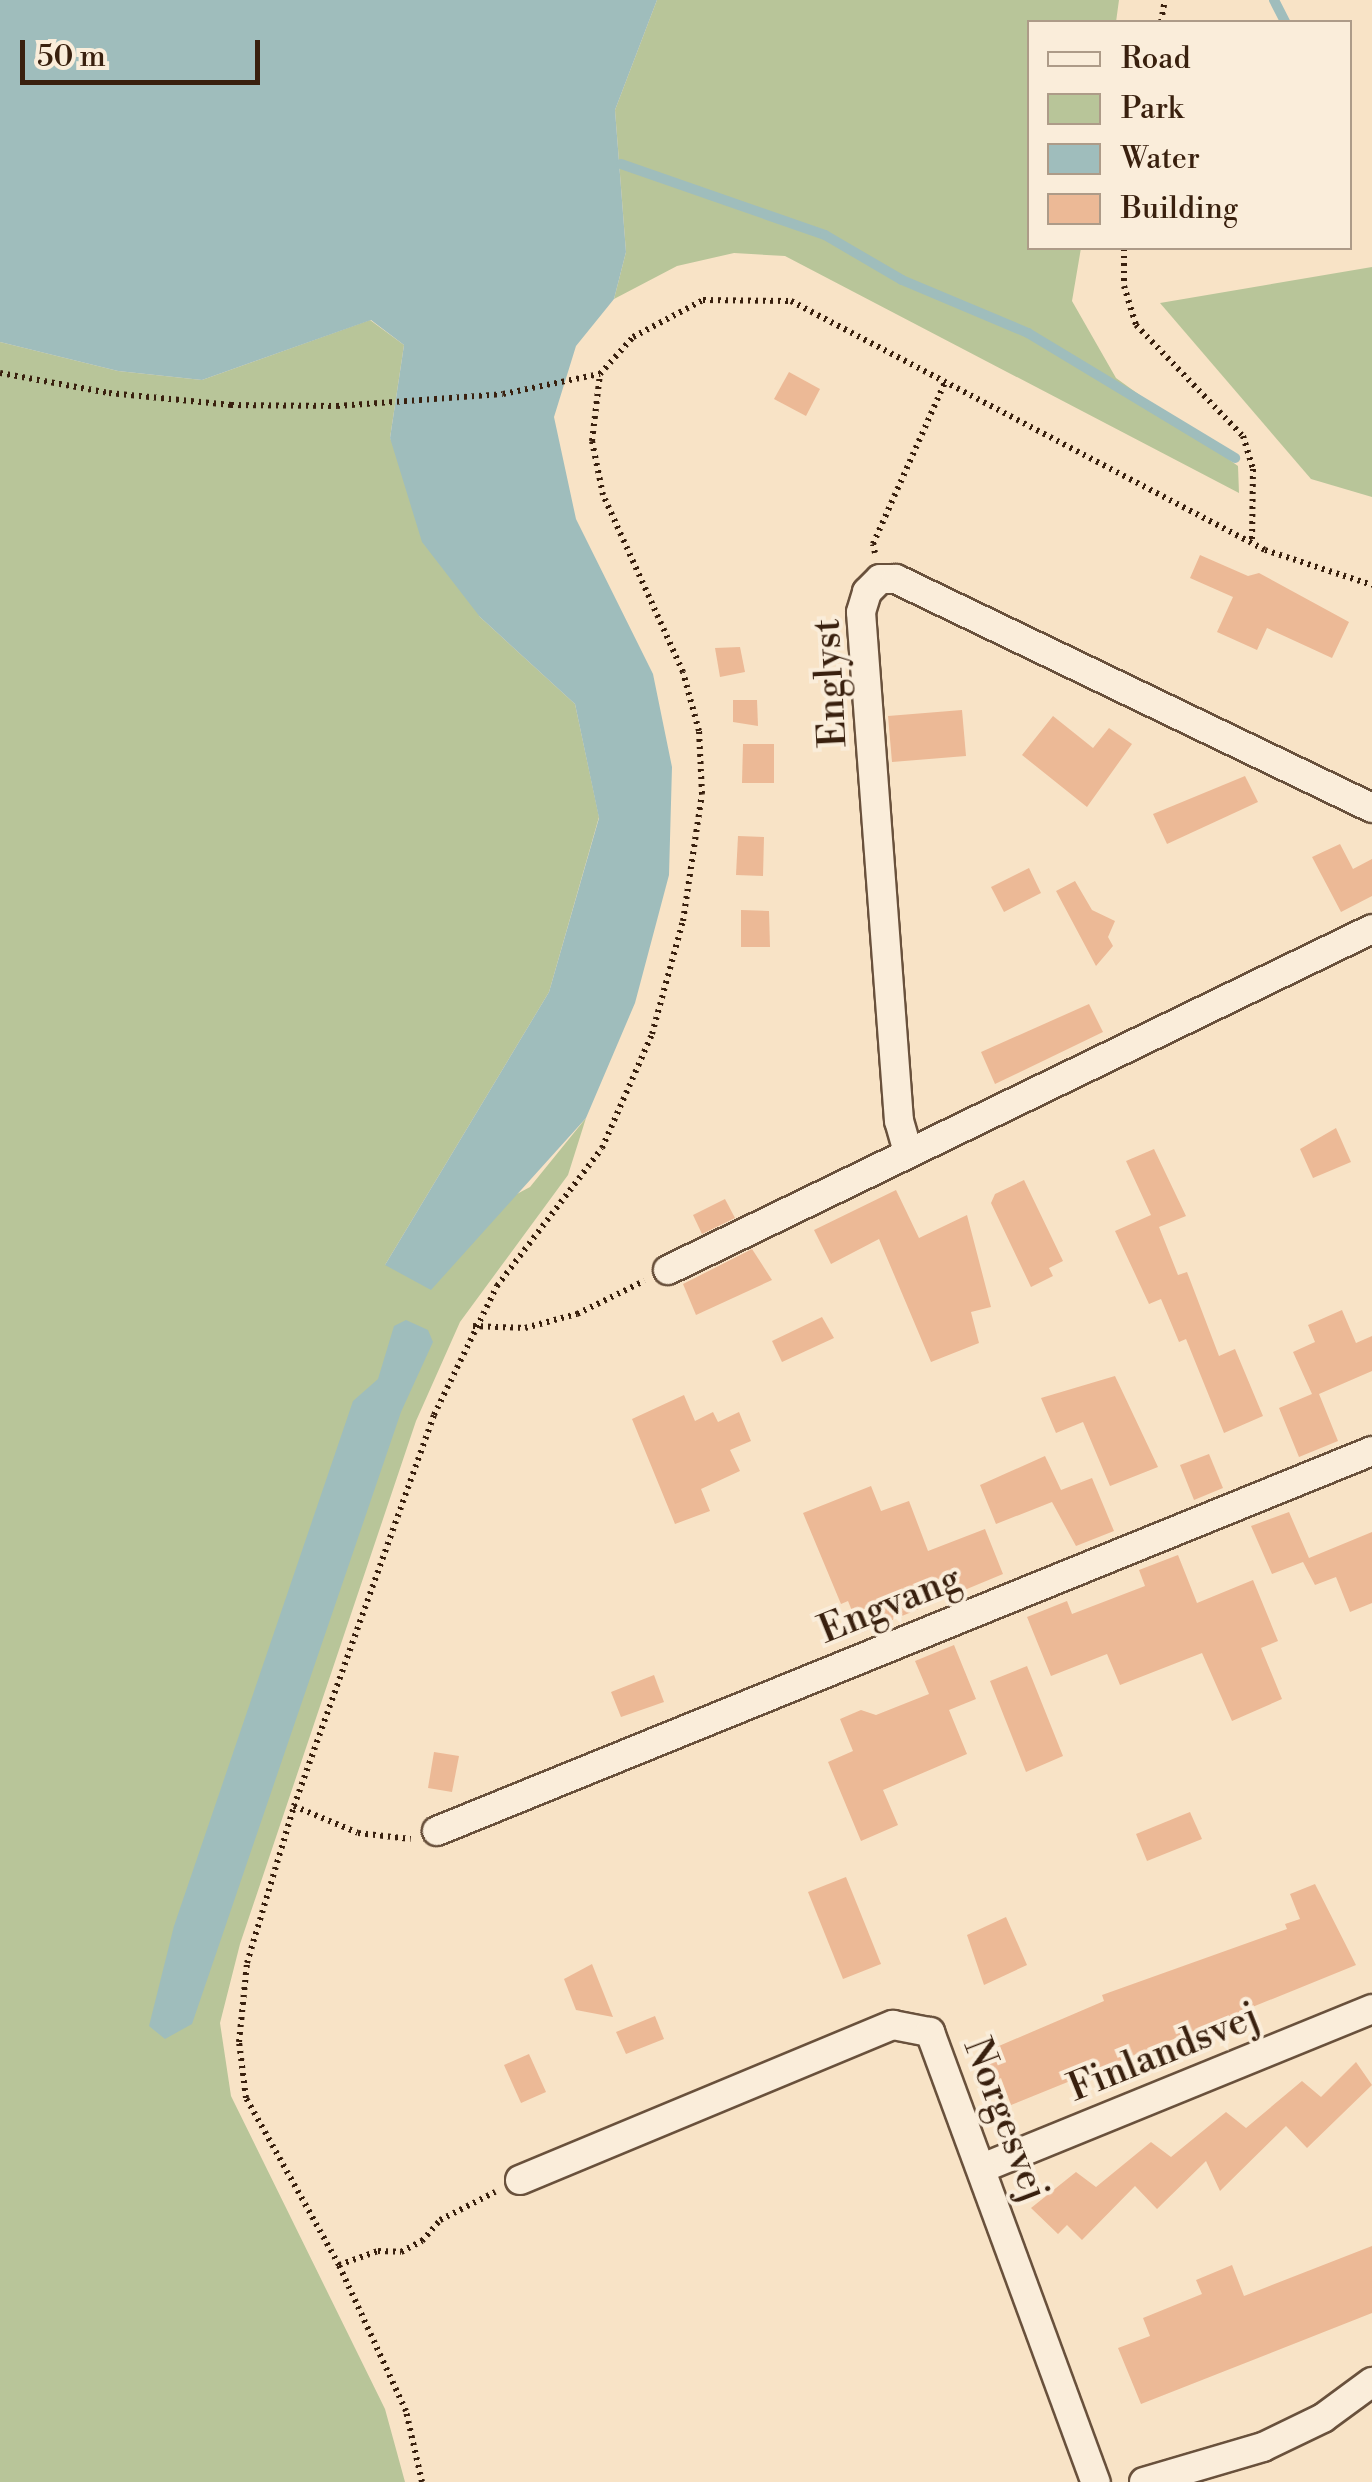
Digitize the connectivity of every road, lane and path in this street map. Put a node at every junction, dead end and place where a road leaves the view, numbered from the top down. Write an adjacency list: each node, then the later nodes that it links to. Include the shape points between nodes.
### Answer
1 (1124, 250): 5 (path, via 1124,286 1136,325 1243,436 1253,469)
2 (0, 372): 3 (path, via 109,393 231,405 337,406 503,394)
3 (600, 374): 4 (path, via 633,337 666,315 704,300 746,296 791,301); 12 (path, via 592,442 603,495 682,672 699,731 702,794 683,921 632,1087 602,1148)
4 (945, 382): 5 (path); 6 (path, via 873,544)
5 (1252, 543): 7 (path)
6 (880, 579): 8 (street, Englyst, via 896,579); 10 (street, Englyst, via 861,612 899,1121)
7 (1372, 585)
8 (1372, 808)
9 (1372, 929): 10 (street)
10 (908, 1152): 11 (street)
11 (668, 1270): 12 (path, via 577,1314 525,1328)
12 (473, 1326): 14 (path)
13 (1372, 1450): 15 (street, Engvang)
14 (294, 1806): 16 (path); 20 (path, via 248,1963 239,2042 246,2098)
15 (436, 1832)
16 (385, 1840)
17 (1372, 2009): 18 (street, Finlandsvej)
18 (985, 2167): 19 (street, Norgesvej, via 930,2032 893,2025); 23 (street, Norgesvej)
19 (520, 2180): 20 (path, via 440,2220 401,2252 378,2250)
20 (338, 2265): 22 (path, via 406,2411)
21 (1372, 2382): 24 (street, via 1323,2418 1263,2447)
22 (422, 2482)
23 (1096, 2482)
24 (1144, 2482)

